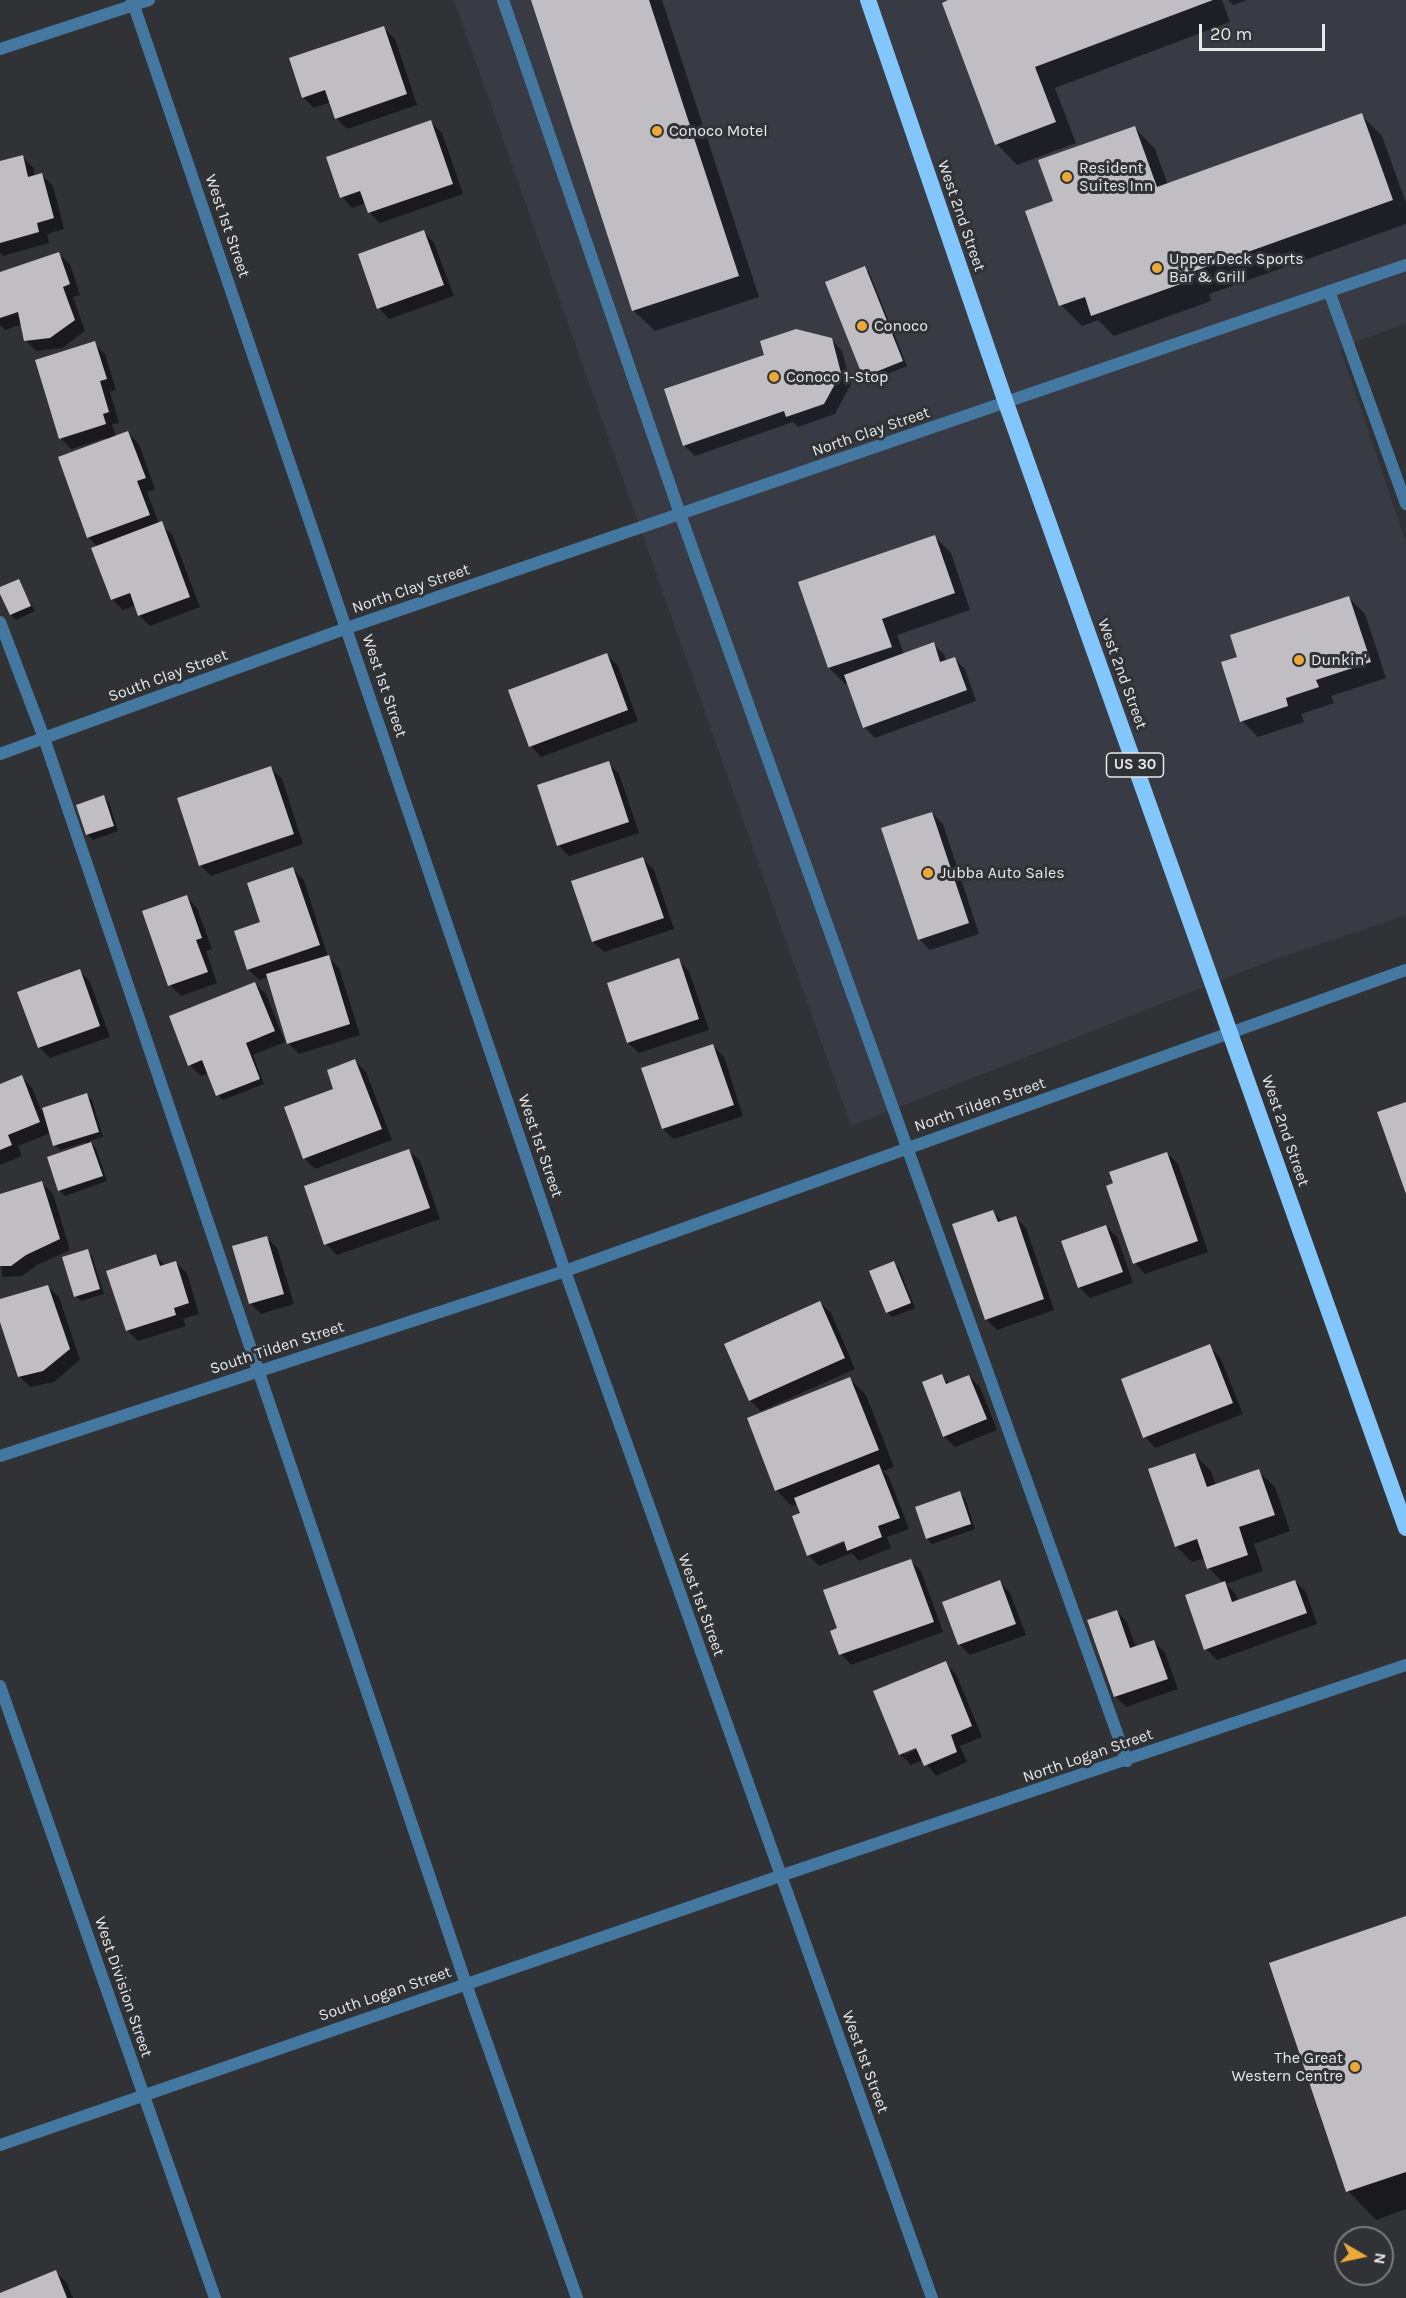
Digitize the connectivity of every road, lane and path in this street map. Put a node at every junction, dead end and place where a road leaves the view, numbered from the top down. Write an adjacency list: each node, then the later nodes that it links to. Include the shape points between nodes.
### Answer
1 (149, 0): 4 (street)
2 (503, 0): 10 (street)
3 (868, 0): 8 (highway, West 2nd Street / US 30)
4 (133, 3): 5 (street); 12 (street, West 1st Street)
5 (0, 49)
6 (1406, 265): 7 (street, North Clay Street)
7 (1329, 291): 8 (street, North Clay Street); 9 (street)
8 (1006, 404): 10 (street, North Clay Street); 16 (highway, West 2nd Street / US 30)
9 (1406, 504)
10 (680, 514): 12 (street, North Clay Street); 17 (street)
11 (0, 622): 13 (street)
12 (347, 628): 13 (street, South Clay Street); 18 (street, West 1st Street)
13 (44, 738): 14 (street, South Clay Street); 19 (street)
14 (0, 754)
15 (1406, 970): 16 (street, North Tilden Street)
16 (1232, 1035): 17 (street, North Tilden Street); 21 (highway, West 2nd Street / US 30)
17 (907, 1148): 18 (street, North Tilden Street); 24 (street)
18 (565, 1271): 19 (street, South Tilden Street); 25 (street, West 1st Street)
19 (259, 1371): 20 (street, South Tilden Street); 26 (street)
20 (0, 1456)
21 (1406, 1528)
22 (1406, 1665): 24 (street, North Logan Street)
23 (0, 1686): 27 (street, West Division Street)
24 (1127, 1761): 25 (street, North Logan Street)
25 (780, 1876): 26 (street, South Logan Street); 31 (street, West 1st Street)
26 (466, 1984): 27 (street, South Logan Street); 30 (street)
27 (144, 2094): 28 (street, South Logan Street); 29 (street, West Division Street)
28 (0, 2145)
29 (215, 2298)
30 (577, 2298)
31 (932, 2298)

